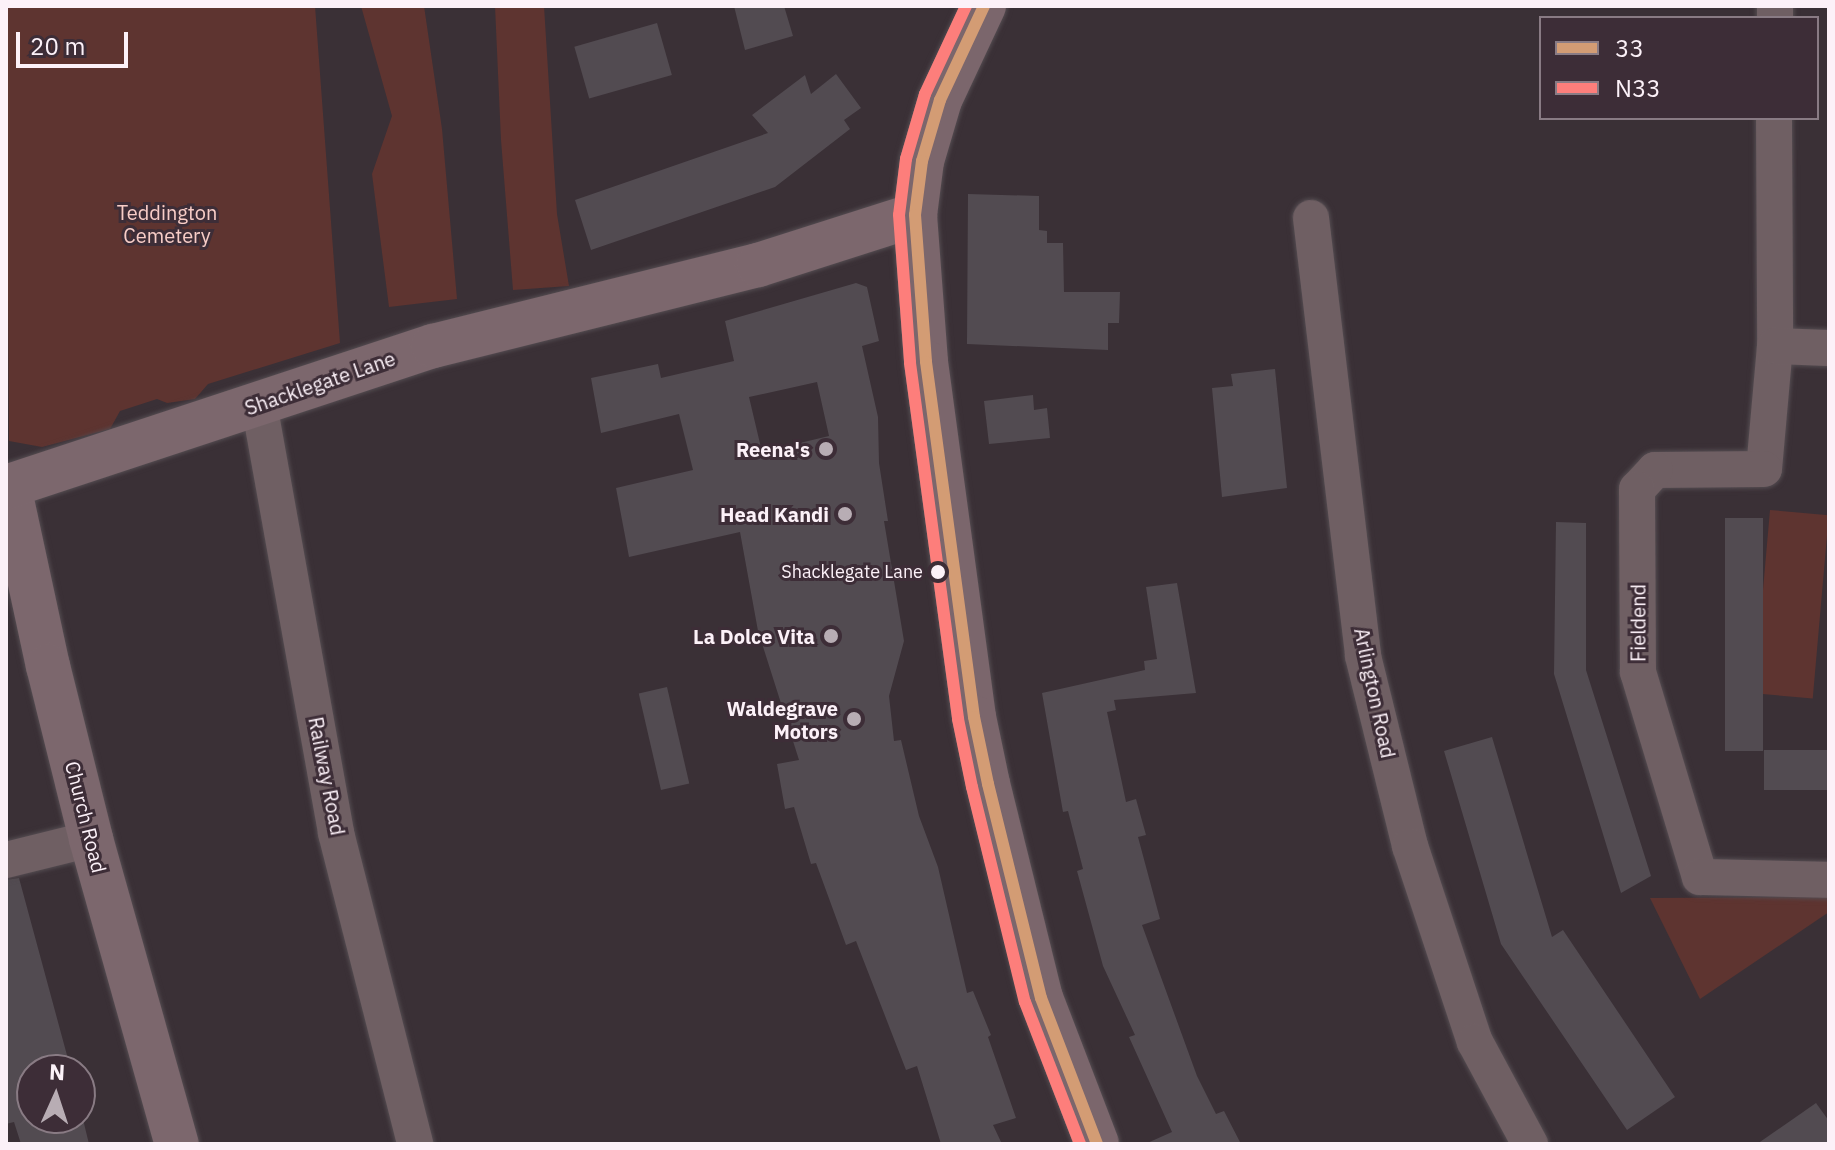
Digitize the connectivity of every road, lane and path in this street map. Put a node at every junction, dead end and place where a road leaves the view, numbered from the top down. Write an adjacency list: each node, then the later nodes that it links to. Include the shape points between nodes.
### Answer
1 (984, 6): 3 (main road, via 940,100 922,161)
2 (1774, 120): 5 (street, Fieldend)
3 (915, 215): 7 (main road, Shacklegate Lane, via 758,265 433,346); 14 (main road, via 926,362 980,744 1041,998)
4 (1311, 218): 15 (street, Arlington Road, via 1363,656 1410,846 1475,1042)
5 (1775, 346): 6 (street); 11 (street, Fieldend, via 1764,469 1655,470 1637,489 1638,672 1700,877)
6 (1829, 348)
7 (259, 404): 8 (main road, Shacklegate Lane); 13 (street, Railway Road, via 336,833)
8 (8, 487): 9 (main road, Church Road)
9 (91, 839): 10 (street); 12 (main road, Church Road)
10 (6, 860)
11 (1829, 880)
12 (177, 1144)
13 (415, 1144)
14 (1097, 1144)
15 (1530, 1144)

